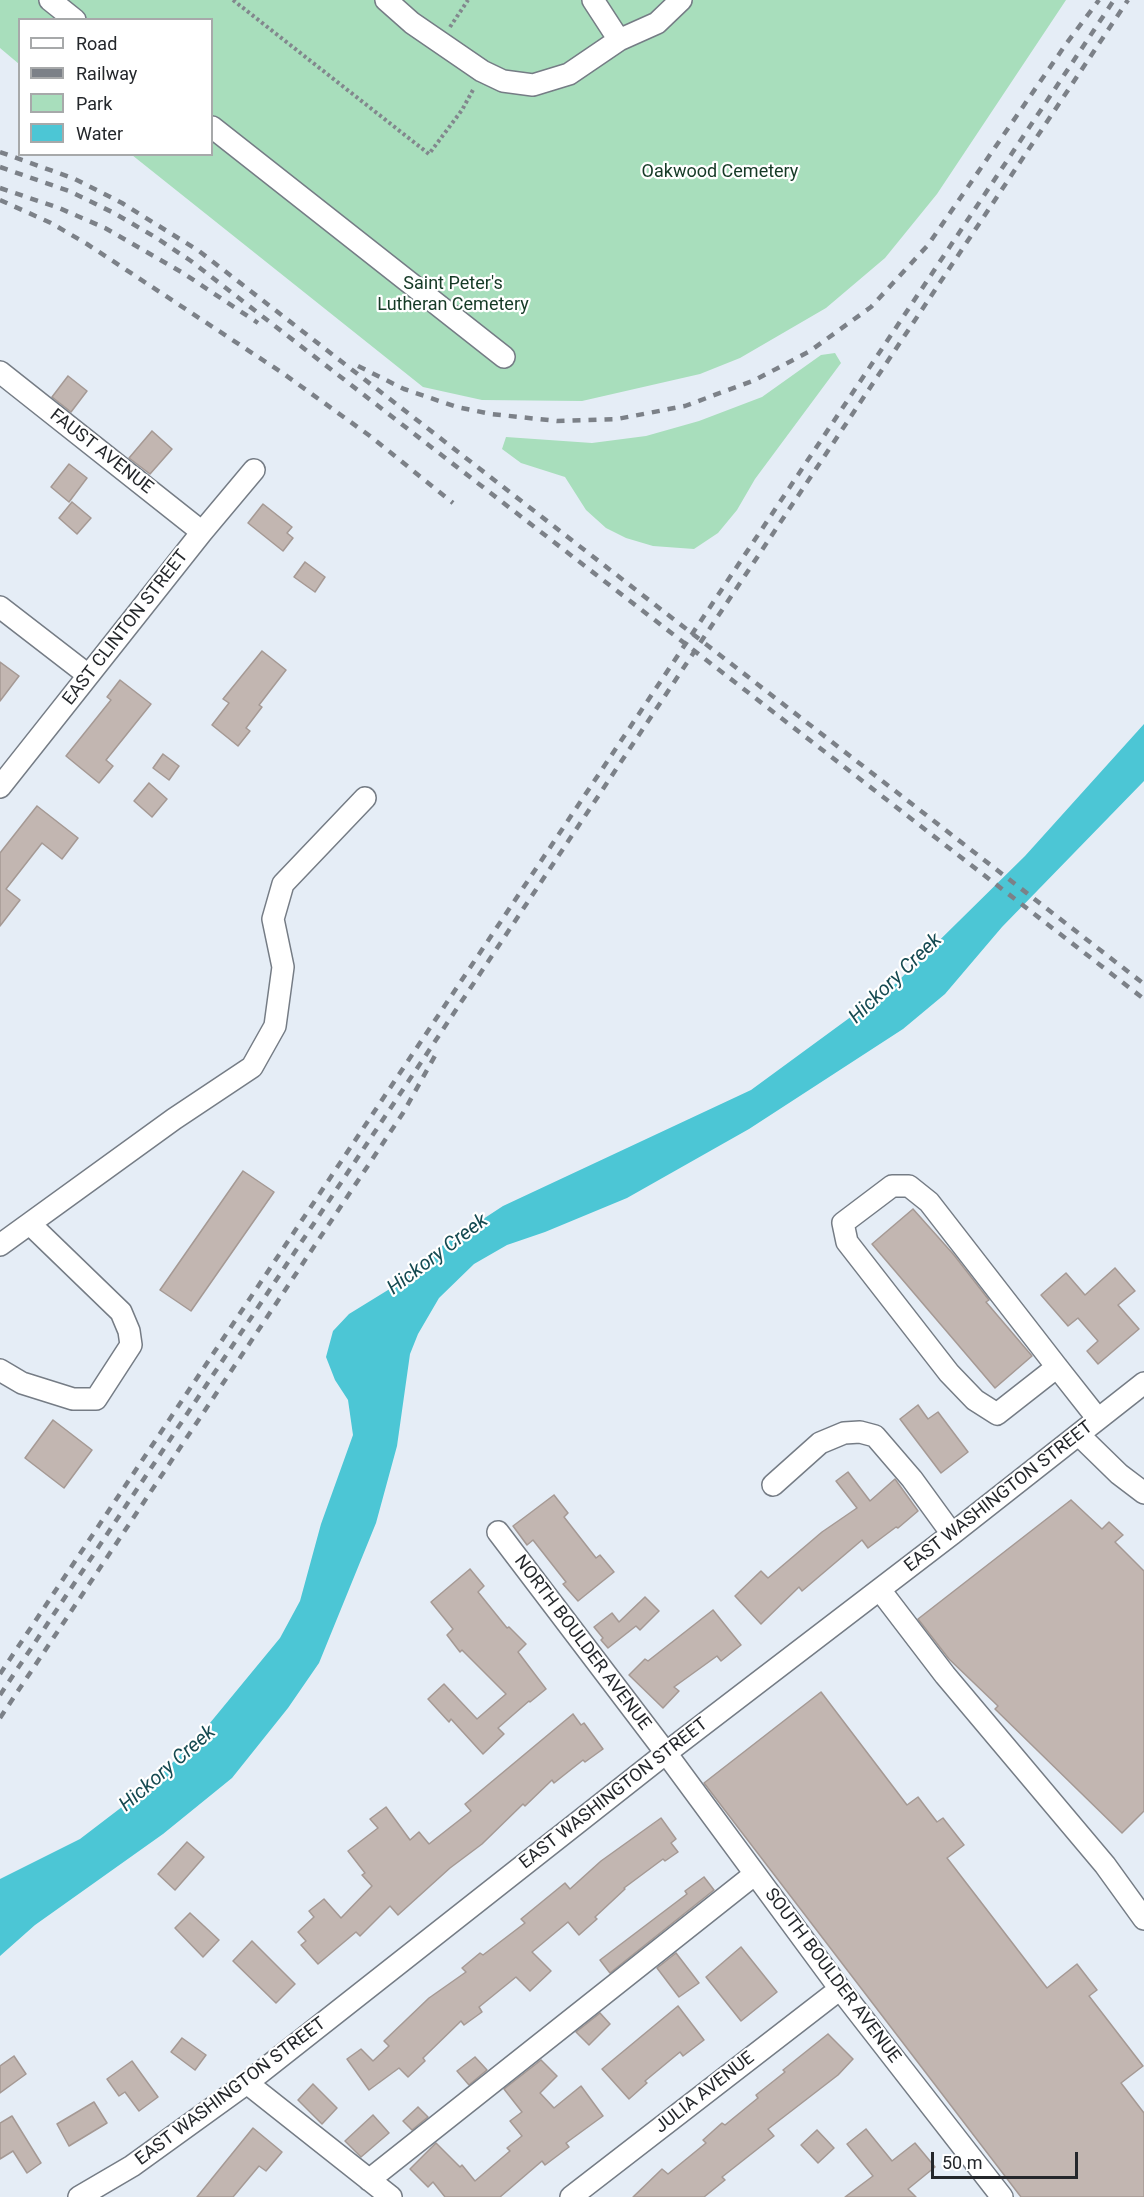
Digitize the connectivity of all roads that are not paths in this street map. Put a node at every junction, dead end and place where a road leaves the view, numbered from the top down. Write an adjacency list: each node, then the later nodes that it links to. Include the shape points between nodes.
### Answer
1 (50, 0): 5 (street)
2 (386, 0): 6 (street, via 438,41 503,81 533,85 569,74)
3 (593, 0): 6 (street)
4 (681, 0): 6 (street, via 657,23)
5 (72, 18)
6 (619, 40)
7 (213, 128): 8 (street)
8 (504, 357)
9 (0, 372): 11 (street, FAUST AVENUE)
10 (254, 470): 11 (street, EAST CLINTON STREET)
11 (202, 532): 13 (street, EAST CLINTON STREET)
12 (0, 607): 13 (street)
13 (88, 675): 14 (street, EAST CLINTON STREET)
14 (0, 787)
15 (364, 798): 16 (street, via 283,884 273,919 283,967 274,1026 252,1067)
16 (30, 1224): 17 (street); 19 (street, via 121,1312 131,1345 96,1399 73,1400 22,1383)
17 (0, 1245)
18 (1058, 1367): 18 (street, via 930,1202 909,1186 892,1186 843,1223 847,1242 949,1373 975,1400 997,1414); 21 (street)
19 (0, 1370)
20 (1144, 1383): 21 (street, EAST WASHINGTON STREET)
21 (1098, 1419): 22 (street, EAST WASHINGTON STREET)
22 (1079, 1434): 24 (street, via 1119,1474); 26 (street, EAST WASHINGTON STREET)
23 (773, 1485): 26 (street, via 820,1443 844,1433 875,1436)
24 (1144, 1492)
25 (498, 1532): 28 (street, NORTH BOULDER AVENUE)
26 (952, 1534): 27 (street, EAST WASHINGTON STREET)
27 (880, 1590): 28 (street, EAST WASHINGTON STREET); 30 (street, via 952,1684 1105,1865)
28 (666, 1753): 29 (street, SOUTH BOULDER AVENUE); 32 (street, EAST WASHINGTON STREET)
29 (755, 1874): 31 (street, SOUTH BOULDER AVENUE); 33 (street)
30 (1144, 1919)
31 (840, 1989): 34 (street, SOUTH BOULDER AVENUE); 37 (street, JULIA AVENUE)
32 (247, 2083): 33 (street); 35 (street, EAST WASHINGTON STREET, via 132,2166)
33 (369, 2180): 36 (street)
34 (998, 2196)
35 (79, 2197)
36 (391, 2197)
37 (571, 2197)

